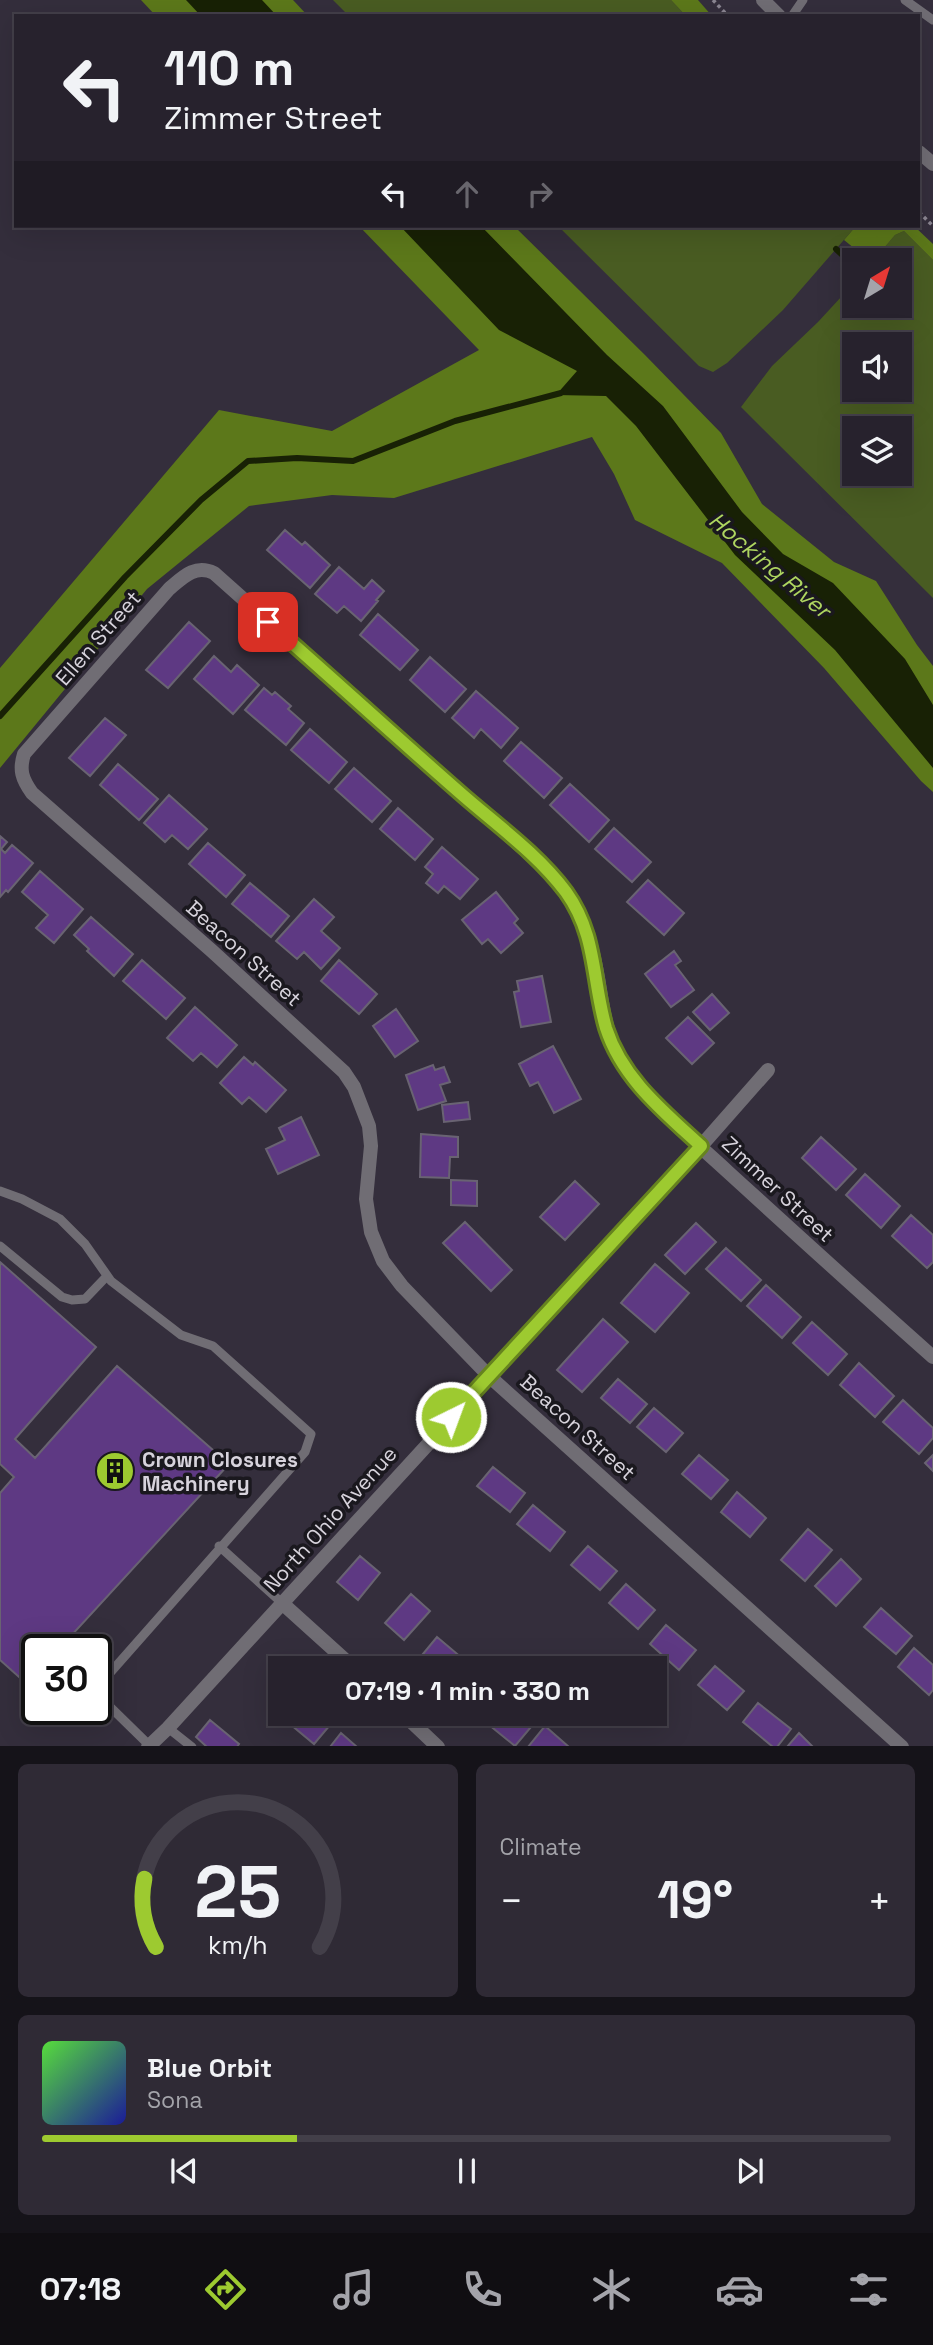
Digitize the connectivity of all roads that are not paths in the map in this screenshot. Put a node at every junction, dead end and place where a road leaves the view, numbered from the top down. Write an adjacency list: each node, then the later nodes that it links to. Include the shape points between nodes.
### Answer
1 (764, 0): 3 (street)
2 (905, 0): 4 (lane)
3 (777, 14)
4 (933, 20)
5 (214, 573): 6 (street, Ellen Street, via 195,570 169,589); 8 (street, Zimmer Street, via 566,892 590,942 602,1009 616,1053 646,1094)
6 (24, 754): 13 (street, Beacon Street, via 20,767 32,793 344,1073 369,1126 366,1199 371,1233 383,1261)
7 (768, 1070): 8 (street, North Ohio Avenue)
8 (701, 1146): 12 (street, Zimmer Street); 13 (street, North Ohio Avenue)
9 (0, 1191): 11 (lane, via 60,1219)
10 (0, 1246): 11 (lane, via 62,1297 72,1300 85,1299)
11 (107, 1276): 14 (lane, via 181,1335 214,1346 311,1434 305,1452)
12 (933, 1357)
13 (489, 1376): 15 (street, North Ohio Avenue); 22 (street, Beacon Street)
14 (219, 1546): 15 (lane); 19 (lane, via 102,1682 100,1697)
15 (282, 1603): 16 (street); 18 (street, North Ohio Avenue)
16 (341, 1656)
17 (416, 1726): 21 (street)
18 (167, 1728): 19 (street, North Ohio Avenue); 20 (lane)
19 (148, 1746)
20 (192, 1746)
21 (438, 1746)
22 (902, 1746)

